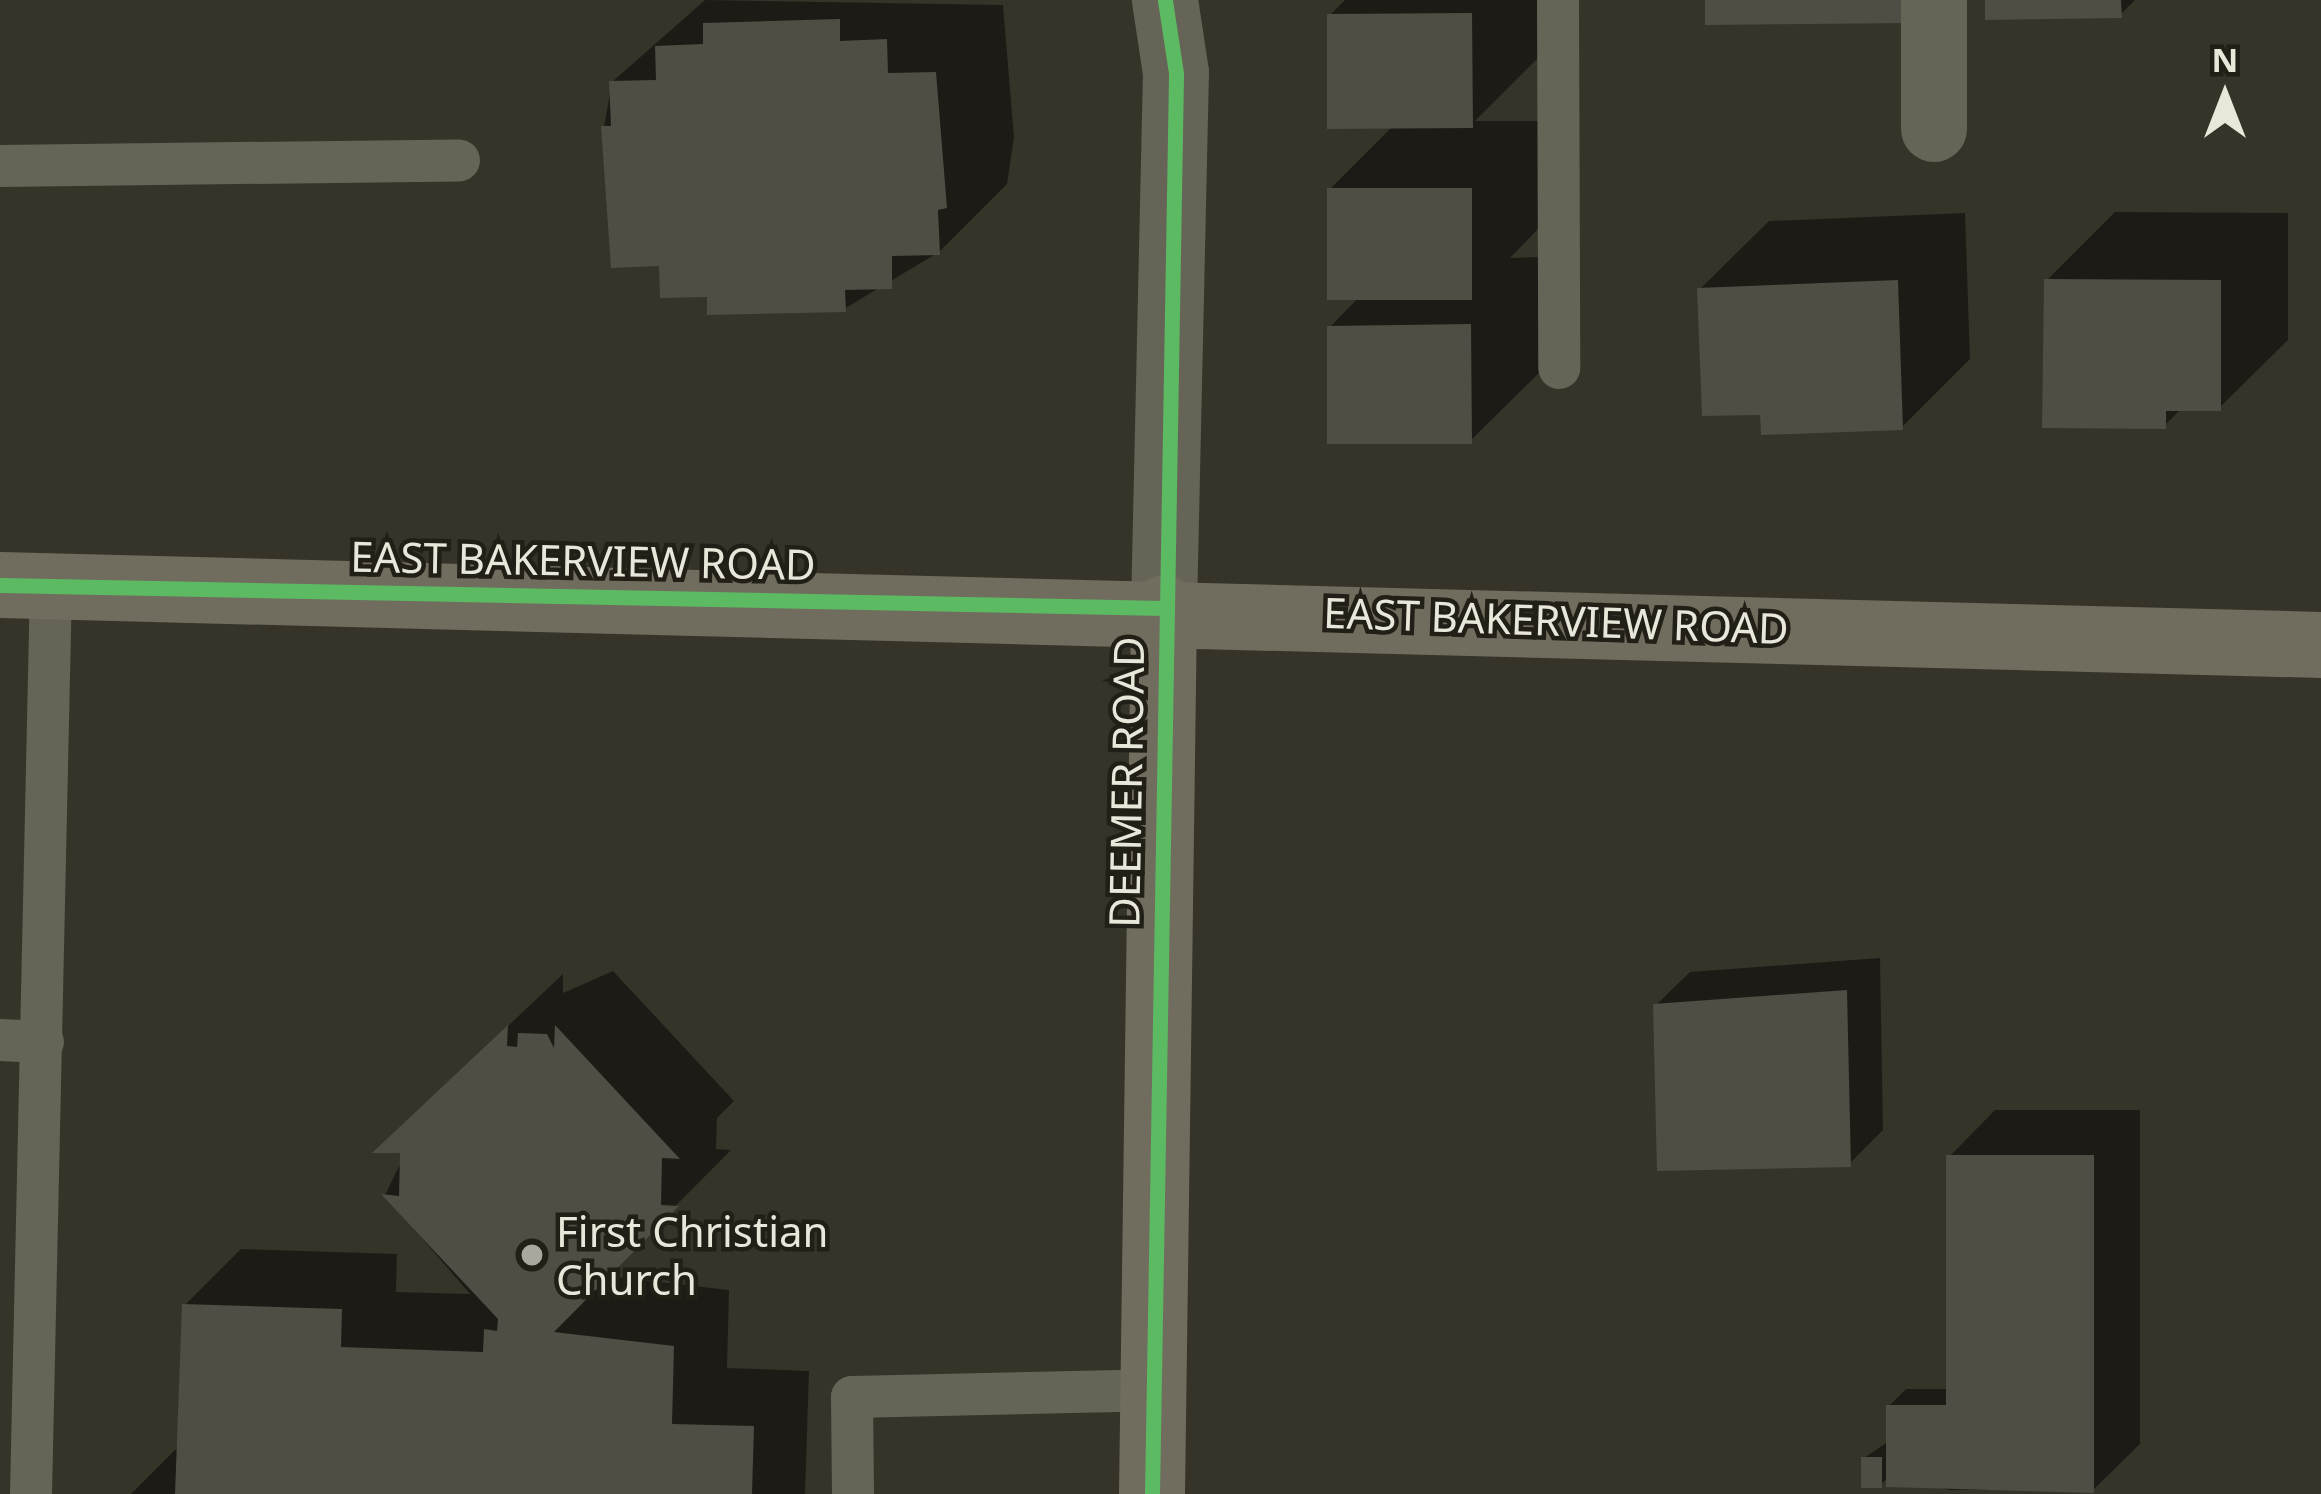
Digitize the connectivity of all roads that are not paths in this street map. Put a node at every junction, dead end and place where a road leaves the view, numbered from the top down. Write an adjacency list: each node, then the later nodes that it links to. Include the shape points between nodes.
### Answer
1 (1165, 0): 9 (street, DEEMER ROAD, via 1176,74)
2 (1558, 0): 7 (lane)
3 (1934, 0): 4 (street)
4 (1934, 129)
5 (459, 160): 6 (lane)
6 (0, 166)
7 (1559, 368)
8 (26, 585): 9 (main road, EAST BAKERVIEW ROAD); 12 (lane)
9 (1164, 608): 10 (main road, EAST BAKERVIEW ROAD); 13 (main road, DEEMER ROAD)
10 (2321, 645)
11 (0, 1040): 12 (lane)
12 (44, 1042): 14 (lane)
13 (1153, 1390): 15 (lane, via 853,1397); 16 (main road, DEEMER ROAD)
14 (31, 1494)
15 (853, 1494)
16 (1152, 1494)

